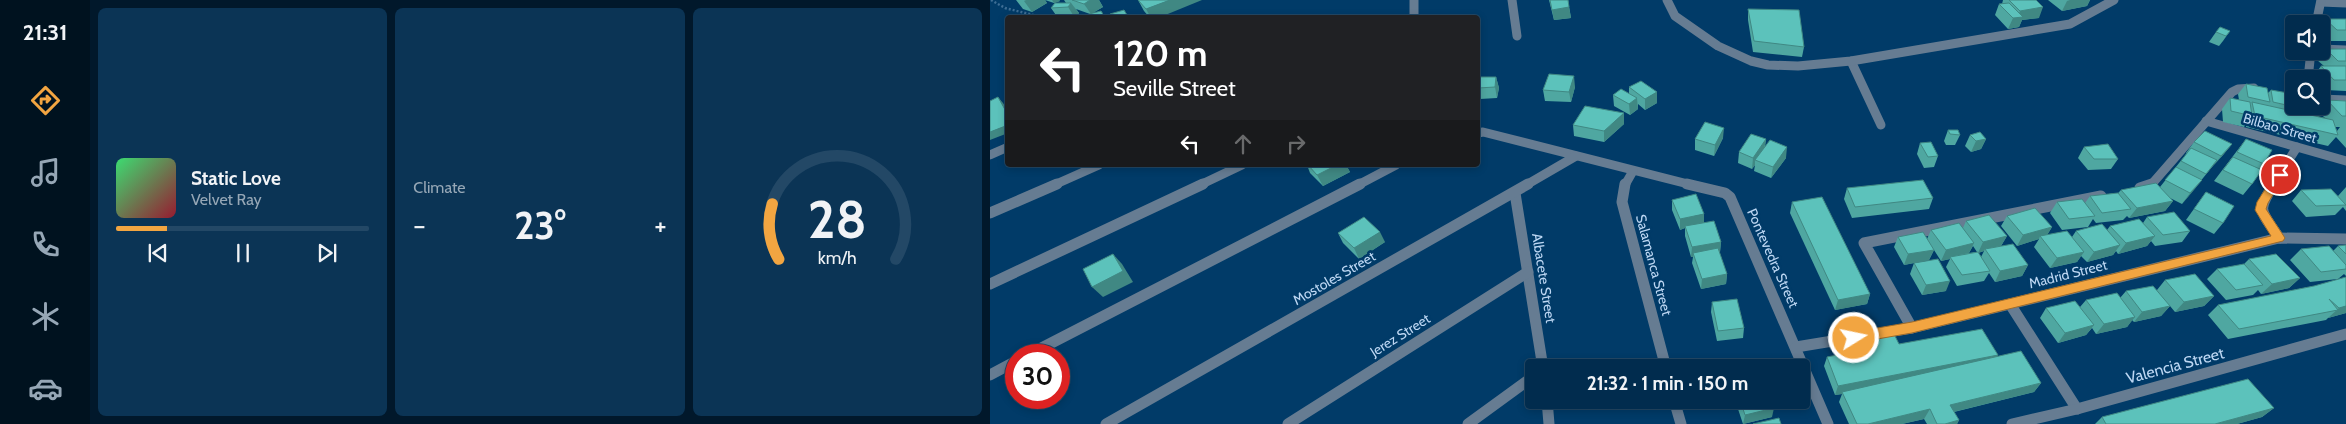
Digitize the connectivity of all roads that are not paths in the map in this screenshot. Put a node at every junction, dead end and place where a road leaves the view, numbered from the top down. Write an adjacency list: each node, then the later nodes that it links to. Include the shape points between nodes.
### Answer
1 (1414, 0): 7 (street)
2 (1512, 0): 9 (street)
3 (1667, 0): 12 (street, via 1675,16 1686,26 1751,61 1798,66)
4 (2114, 0): 12 (street, via 2070,24)
5 (2321, 1): 6 (street); 8 (street)
6 (2346, 3)
7 (1414, 15)
8 (2318, 15)
9 (1517, 36)
10 (2330, 49): 11 (street)
11 (2346, 50)
12 (1851, 61): 17 (street)
13 (2267, 91): 16 (street, via 2249,88 2232,92)
14 (2330, 99): 15 (street)
15 (2346, 100)
16 (2206, 121): 19 (street, Bilbao Street); 28 (street, via 2151,185)
17 (1881, 125)
18 (1480, 133): 22 (street)
19 (2297, 147): 23 (street, Bilbao Street); 32 (street, via 2262,202 2261,210)
20 (1005, 148): 21 (street)
21 (990, 155)
22 (1576, 156): 27 (street); 29 (street, Mostoles Street)
23 (2346, 161)
24 (1095, 167): 31 (street)
25 (1238, 167): 35 (street)
26 (1392, 167): 39 (street)
27 (1633, 171): 40 (street, Pontevedra Street, via 1725,193 1730,197); 42 (street, Salamanca Street, via 1625,183 1622,202)
28 (2127, 191)
29 (1515, 193): 34 (street, Albacete Street); 49 (street, Mostoles Street)
30 (2108, 195): 37 (street, via 1864,243)
31 (990, 213)
32 (2279, 238): 33 (street, Madrid Street); 36 (street, Madrid Street)
33 (2346, 239)
34 (1528, 272): 41 (street, Albacete Street); 50 (street, Jerez Street)
35 (990, 284)
36 (2010, 304): 37 (street, Madrid Street); 48 (street)
37 (1912, 328): 40 (street, Madrid Street)
38 (2346, 334): 48 (street, Valencia Street)
39 (1049, 344)
40 (1796, 348): 54 (street, Pontevedra Street)
41 (1542, 359)
42 (1664, 359)
43 (1005, 367): 44 (street)
44 (990, 375)
45 (1525, 383): 51 (street)
46 (1548, 409): 52 (street)
47 (1677, 409): 53 (street)
48 (2077, 409): 55 (street, Valencia Street)
49 (1106, 424)
50 (1288, 424)
51 (1468, 424)
52 (1549, 424)
53 (1681, 424)
54 (1828, 424)
55 (2012, 424)

